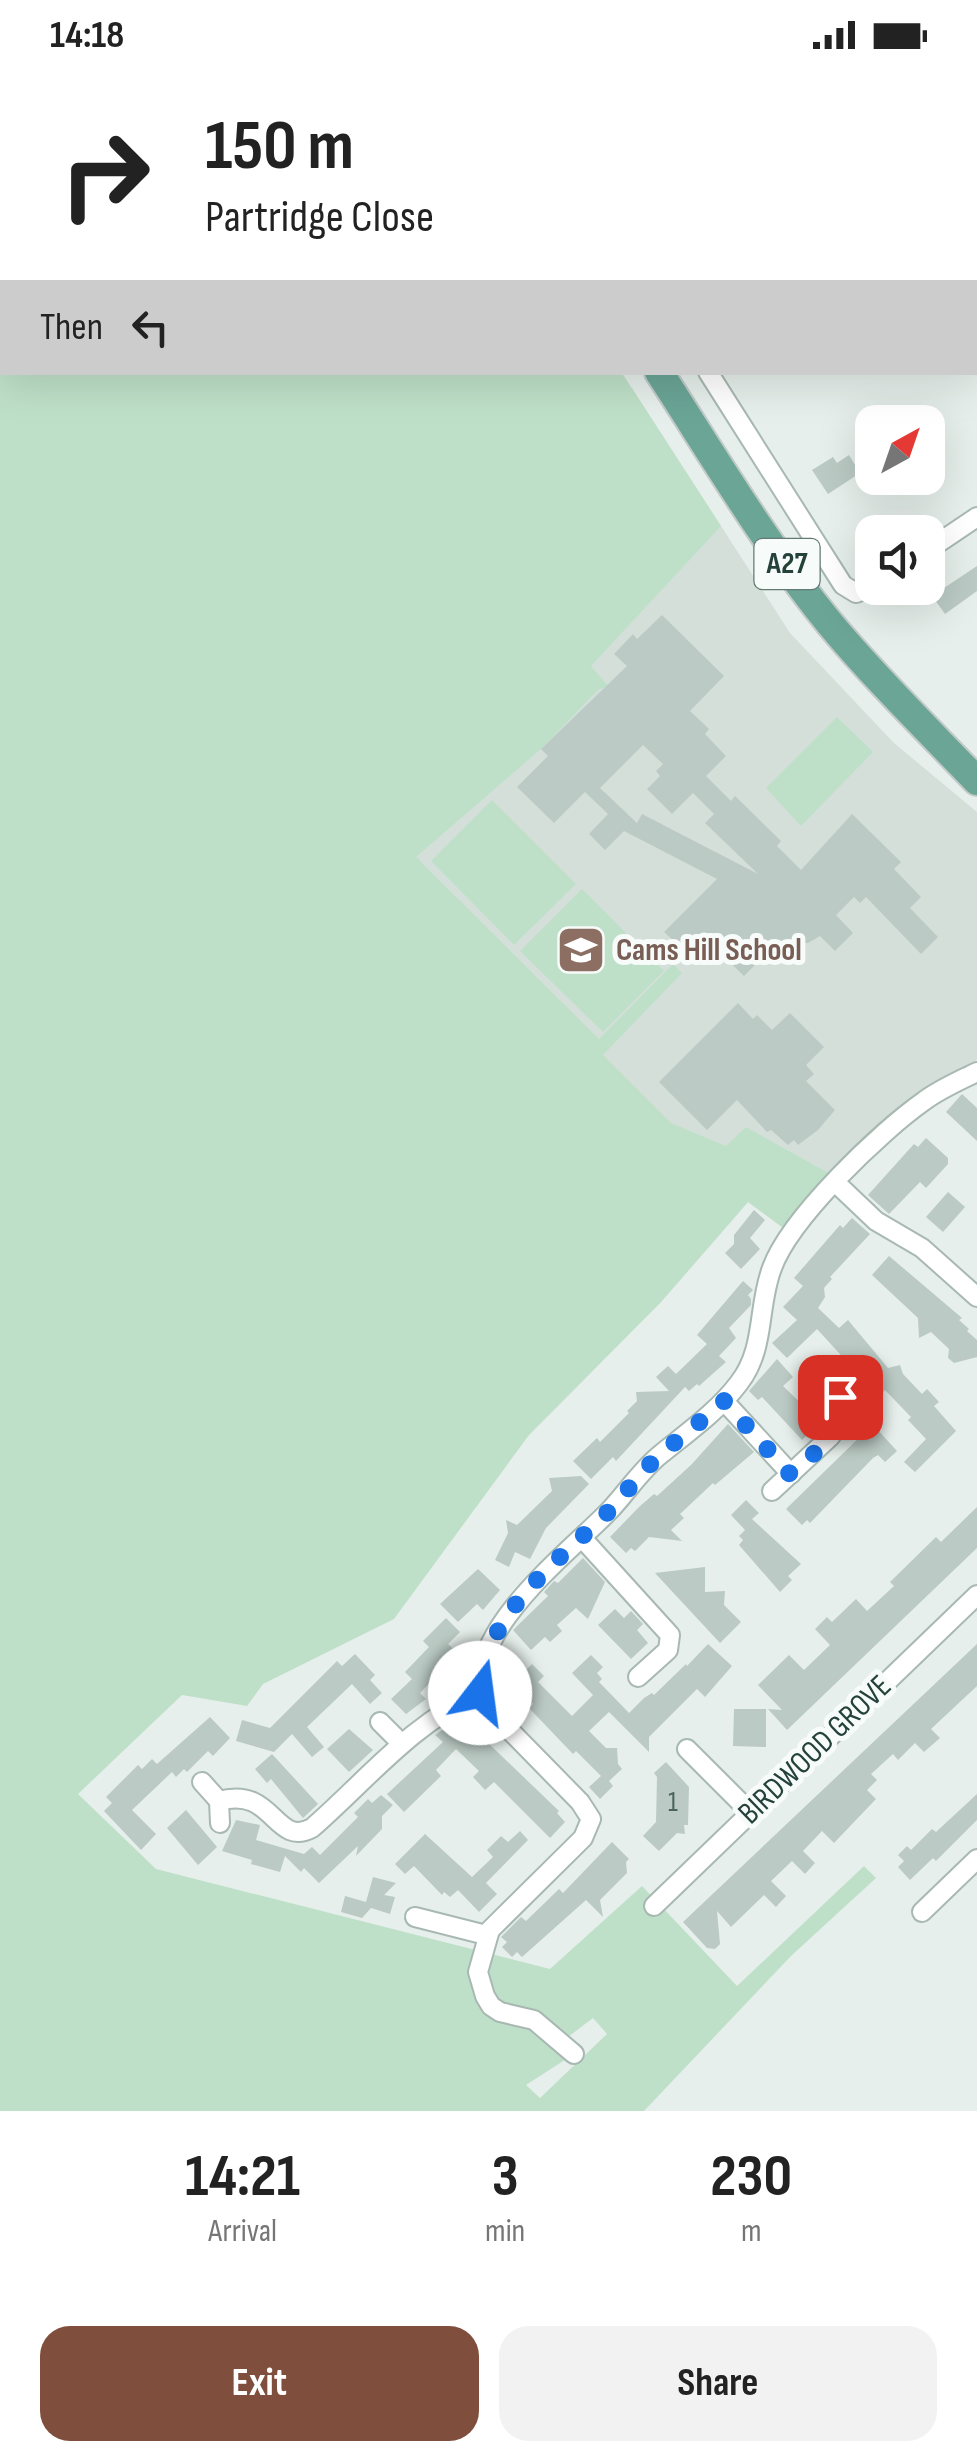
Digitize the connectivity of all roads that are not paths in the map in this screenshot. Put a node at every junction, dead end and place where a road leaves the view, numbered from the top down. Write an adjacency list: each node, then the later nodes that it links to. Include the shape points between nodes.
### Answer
1 (661, 375): 6 (main road, A27, via 829,623)
2 (710, 375): 5 (street, via 843,585)
3 (977, 518): 4 (street)
4 (945, 539)
5 (855, 592)
6 (936, 738): 7 (main road, A27); 8 (main road, A27)
7 (977, 769)
8 (977, 782)
9 (977, 1072): 10 (street, via 922,1102)
10 (836, 1183): 11 (street); 13 (street, via 772,1266 753,1362)
11 (977, 1296)
12 (840, 1397): 15 (street)
13 (724, 1401): 16 (street); 18 (street, via 660,1455)
14 (870, 1417): 15 (street)
15 (842, 1420): 16 (street)
16 (790, 1474): 17 (street)
17 (772, 1492)
18 (582, 1538): 20 (street, via 670,1635 668,1650); 21 (street, via 514,1607 486,1662)
19 (977, 1594): 27 (street, BIRDWOOD GROVE)
20 (638, 1677)
21 (480, 1693): 23 (street); 33 (street, via 591,1819 583,1838)
22 (380, 1722): 23 (street)
23 (402, 1744): 26 (street, via 302,1834 286,1830 250,1798)
24 (687, 1749): 27 (street)
25 (202, 1782): 26 (street)
26 (218, 1801): 28 (street)
27 (750, 1812): 30 (street, BIRDWOOD GROVE)
28 (220, 1822)
29 (977, 1859): 31 (street)
30 (654, 1906)
31 (922, 1912)
32 (415, 1918): 33 (street)
33 (486, 1935): 34 (street, via 478,1972 491,2006 534,2020)
34 (574, 2054)

